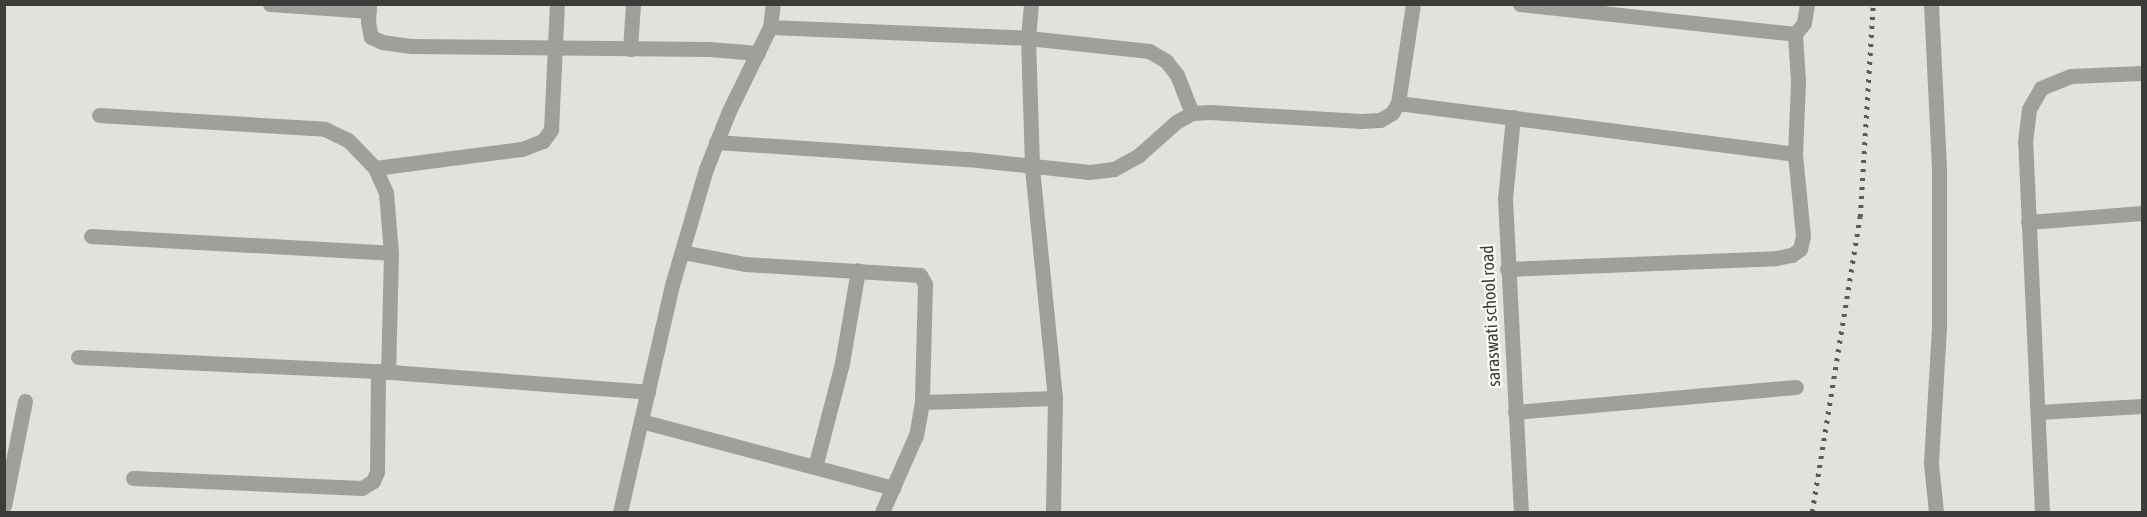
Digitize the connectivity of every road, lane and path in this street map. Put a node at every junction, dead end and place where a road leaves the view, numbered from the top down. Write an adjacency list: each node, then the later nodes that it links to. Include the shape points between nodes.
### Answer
1 (270, 4): 10 (street)
2 (557, 4): 14 (street)
3 (633, 4): 15 (street)
4 (773, 4): 11 (street)
5 (1031, 4): 13 (street)
6 (1413, 4): 18 (street)
7 (1520, 4): 12 (street)
8 (1807, 4): 12 (street, via 1804,22)
9 (1931, 4): 53 (street, via 1939,169 1939,328 1931,463)
10 (369, 8): 14 (street, via 371,37 382,42)
11 (770, 27): 13 (street); 16 (street)
12 (1795, 34): 23 (street)
13 (1028, 38): 19 (street, via 1149,51 1166,61 1177,75); 25 (street)
14 (555, 47): 15 (street); 24 (street, via 551,130 543,141 522,149)
15 (630, 48): 16 (street)
16 (758, 53): 22 (street)
17 (2142, 73): 27 (street, via 2071,76 2041,88 2029,109 2025,142)
18 (1398, 103): 19 (street, via 1392,113 1380,120 1361,122); 21 (street)
19 (1192, 113): 25 (street, via 1139,155 1114,169 1089,172)
20 (99, 115): 24 (street, via 325,129 348,140)
21 (1513, 117): 23 (street); 31 (street, saraswati school road, via 1505,198)
22 (716, 142): 25 (street, via 968,159); 29 (street)
23 (1795, 154): 31 (street, via 1803,236 1800,249 1792,255)
24 (375, 168): 30 (street, via 386,194)
25 (1032, 168): 37 (street)
26 (2142, 213): 27 (street)
27 (2028, 222): 42 (street)
28 (91, 236): 30 (street)
29 (682, 252): 32 (street, via 745,264); 36 (street)
30 (391, 253): 34 (street)
31 (1507, 269): 41 (street, saraswati school road)
32 (858, 270): 39 (street, via 908,273 920,276 925,284); 45 (street, via 842,363)
33 (78, 357): 34 (street)
34 (383, 372): 36 (street); 46 (street, via 377,472 373,481 362,488)
35 (1796, 387): 41 (street)
36 (648, 392): 43 (street)
37 (1055, 398): 39 (street); 51 (street)
38 (25, 401): 44 (street)
39 (922, 402): 47 (street, via 916,435)
40 (2142, 406): 42 (street)
41 (1515, 412): 52 (street, saraswati school road)
42 (2038, 412): 54 (street)
43 (641, 421): 45 (street); 49 (street)
44 (10, 448): 48 (street)
45 (814, 467): 47 (street)
46 (134, 478)
47 (893, 489): 50 (street)
48 (4, 507)
49 (620, 513)
50 (882, 513)
51 (1053, 513)
52 (1521, 513)
53 (1936, 513)
54 (2042, 513)

